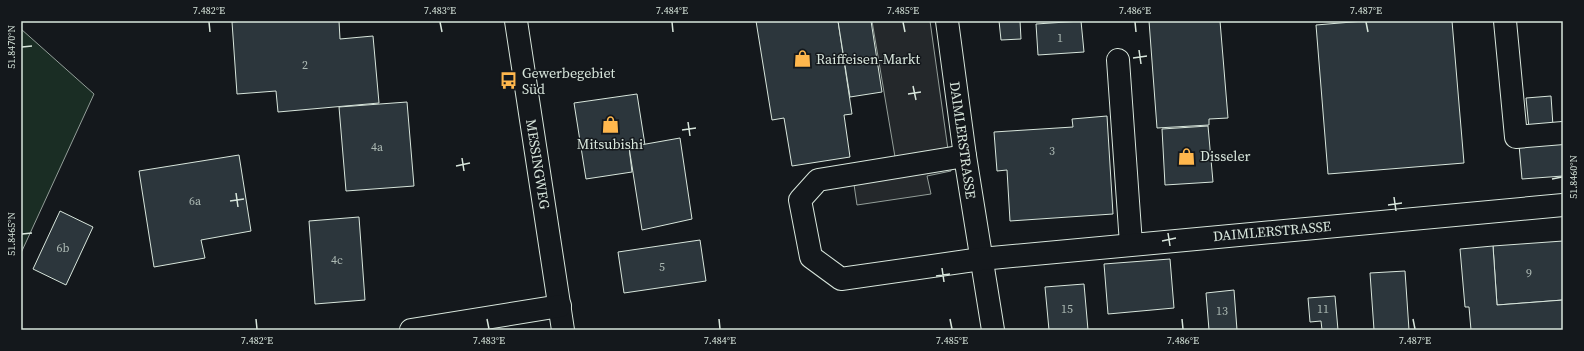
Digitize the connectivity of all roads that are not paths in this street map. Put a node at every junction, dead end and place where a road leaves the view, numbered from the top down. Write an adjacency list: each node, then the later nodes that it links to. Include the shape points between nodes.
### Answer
1 (516, 21): 10 (street, MESSINGWEG)
2 (947, 21): 6 (street, DAIMLERSTRASSE)
3 (1505, 21): 5 (street, via 1516,137)
4 (1118, 60): 8 (street)
5 (1563, 133)
6 (965, 156): 9 (street, DAIMLERSTRASSE); 9 (street, via 818,180 800,200 812,257 841,279)
7 (1563, 205): 8 (street, DAIMLERSTRASSE)
8 (1131, 244): 9 (street, DAIMLERSTRASSE)
9 (981, 259): 13 (street, DAIMLERSTRASSE)
10 (560, 306): 11 (street); 12 (street, MESSINGWEG)
11 (411, 330)
12 (564, 330)
13 (993, 330)

